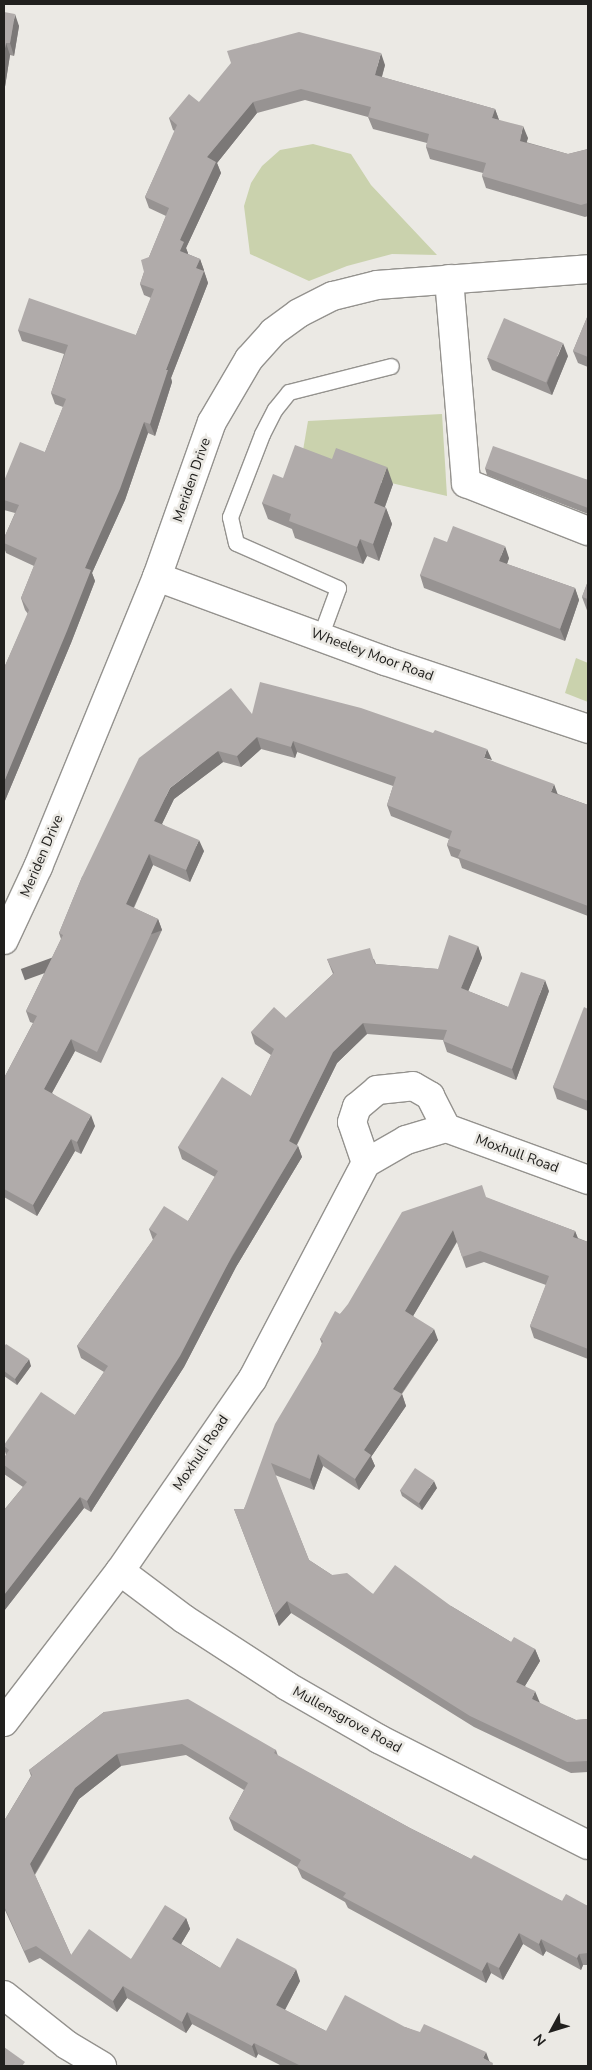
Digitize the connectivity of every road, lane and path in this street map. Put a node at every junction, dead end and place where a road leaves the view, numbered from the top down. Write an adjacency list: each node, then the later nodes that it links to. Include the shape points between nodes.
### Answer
1 (588, 269): 2 (street, Meriden Drive)
2 (449, 279): 4 (street, via 466,483); 5 (street, Meriden Drive, via 377,285 333,296 298,313 273,332 249,359 212,422)
3 (391, 366): 6 (lane, via 289,392 275,409 262,434 230,517 236,543 338,588)
4 (588, 531)
5 (157, 578): 6 (street, Wheeley Moor Road); 8 (street, Meriden Drive, via 38,867)
6 (320, 637): 7 (street, Wheeley Moor Road)
7 (588, 729)
8 (4, 940)
9 (446, 1128): 10 (street, via 406,1140); 10 (street, via 430,1096 413,1086 377,1090 357,1107 352,1122); 11 (street, Moxhull Road)
10 (366, 1163): 12 (street, Moxhull Road, via 252,1380)
11 (588, 1180)
12 (120, 1571): 13 (street, Moxhull Road); 14 (street, Mullensgrove Road, via 184,1619 286,1686 379,1739)
13 (4, 1722)
14 (588, 1845)
15 (4, 1995): 16 (street, via 67,2045)
16 (102, 2066)

